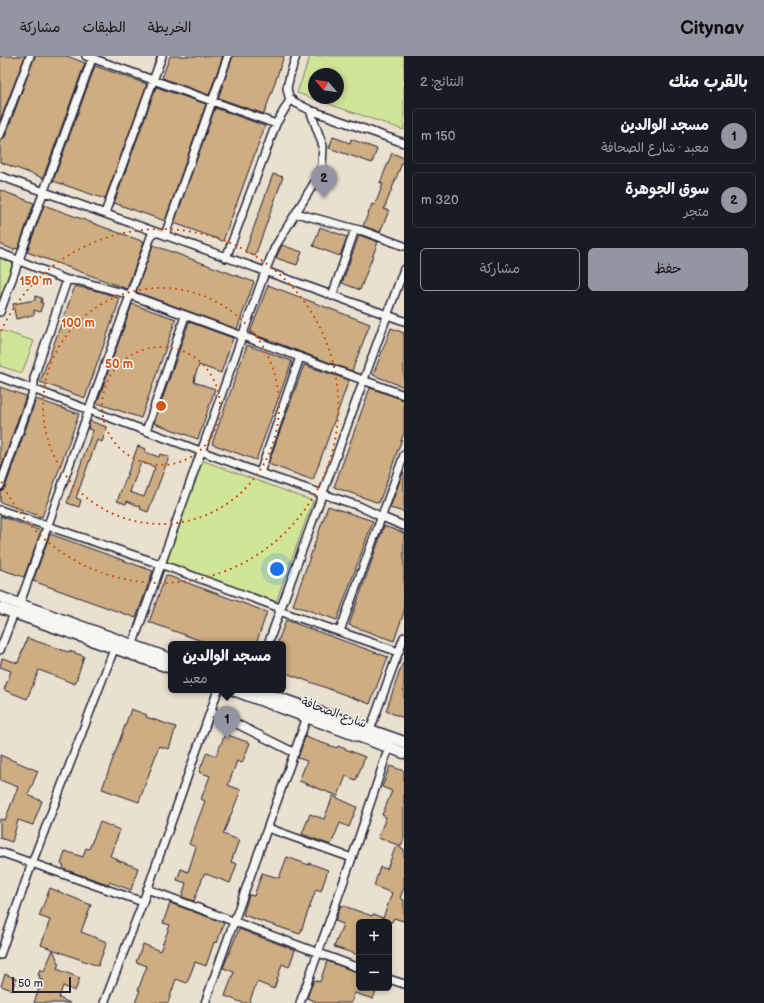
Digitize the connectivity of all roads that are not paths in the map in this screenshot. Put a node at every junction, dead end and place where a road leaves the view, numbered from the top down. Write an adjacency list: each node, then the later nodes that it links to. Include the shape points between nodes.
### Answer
1 (30, 56): 11 (street)
2 (162, 56): 6 (street)
3 (228, 56): 8 (street)
4 (296, 56): 7 (street, via 288,84)
5 (91, 57): 6 (street); 14 (street)
6 (153, 80): 8 (street); 16 (street)
7 (290, 100): 9 (street); 10 (street)
8 (212, 101): 10 (street); 19 (street)
9 (310, 110): 12 (street); 15 (street, via 323,146 322,165 316,180)
10 (276, 124): 22 (street)
11 (0, 135)
12 (404, 143)
13 (0, 176): 14 (street)
14 (44, 192): 16 (street); 23 (street)
15 (296, 212): 17 (street); 25 (street, via 275,247)
16 (105, 213): 18 (street)
17 (355, 229): 20 (street); 28 (street)
18 (153, 231): 19 (street); 27 (street)
19 (165, 235): 22 (street)
20 (404, 246)
21 (0, 253): 23 (street)
22 (226, 258): 25 (street)
23 (19, 261): 26 (street); 29 (street)
24 (404, 269): 30 (street)
25 (265, 272): 28 (street); 33 (street)
26 (67, 280): 27 (street, via 80,280); 37 (street, via 34,378)
27 (130, 295): 31 (street); 39 (street)
28 (332, 296): 30 (street)
29 (0, 312)
30 (387, 315): 32 (street); 36 (street)
31 (185, 316): 33 (street); 40 (street)
32 (404, 321)
33 (242, 336): 34 (street); 41 (street)
34 (300, 357): 36 (street); 43 (street)
35 (0, 377): 37 (street)
36 (363, 380): 38 (street); 45 (street)
37 (34, 389): 39 (street); 44 (street)
38 (404, 395)
39 (90, 410): 40 (street); 48 (street)
40 (146, 431): 41 (street)
41 (202, 451): 43 (street); 50 (street)
42 (404, 455): 47 (street)
43 (260, 473): 45 (street)
44 (0, 486)
45 (322, 494): 47 (street, via 359,506); 54 (street)
46 (0, 510): 48 (street)
47 (382, 517): 49 (street); 56 (street)
48 (47, 526): 50 (street); 52 (street)
49 (404, 526)
50 (160, 564): 54 (street); 60 (street)
51 (0, 596): 52 (main road)
52 (20, 604): 59 (main road)
53 (0, 608): 55 (main road)
54 (280, 609): 56 (street); 58 (street)
55 (14, 613): 59 (main road); 61 (street)
56 (340, 631): 62 (street)
57 (404, 636): 62 (street)
58 (269, 641)
59 (116, 644): 60 (main road); 78 (street)
60 (131, 649): 63 (main road); 64 (main road)
61 (0, 650)
62 (398, 652): 70 (street)
63 (168, 658)
64 (168, 667)
65 (217, 693): 68 (street)
66 (241, 693): 69 (main road, شارع الصحافة)
67 (265, 693): 70 (main road, شارع الصحافة)
68 (211, 711): 74 (street); 79 (street)
69 (307, 717): 72 (main road, شارع الصحافة); 74 (street)
70 (370, 730): 71 (main road, شارع الصحافة)
71 (404, 742)
72 (389, 747): 73 (main road, شارع الصحافة); 77 (street)
73 (404, 752)
74 (295, 753): 75 (street)
75 (268, 828): 77 (street); 81 (street)
76 (0, 852): 78 (street)
77 (352, 858): 82 (street)
78 (32, 863): 80 (street); 83 (street)
79 (147, 889): 80 (street); 81 (street)
80 (143, 902): 87 (street)
81 (234, 922): 82 (street); 88 (street)
82 (318, 952): 84 (street); 89 (street)
83 (0, 955)
84 (356, 967)
85 (392, 980): 86 (street)
86 (404, 984)
87 (104, 1003)
88 (205, 1003)
89 (300, 1003)

